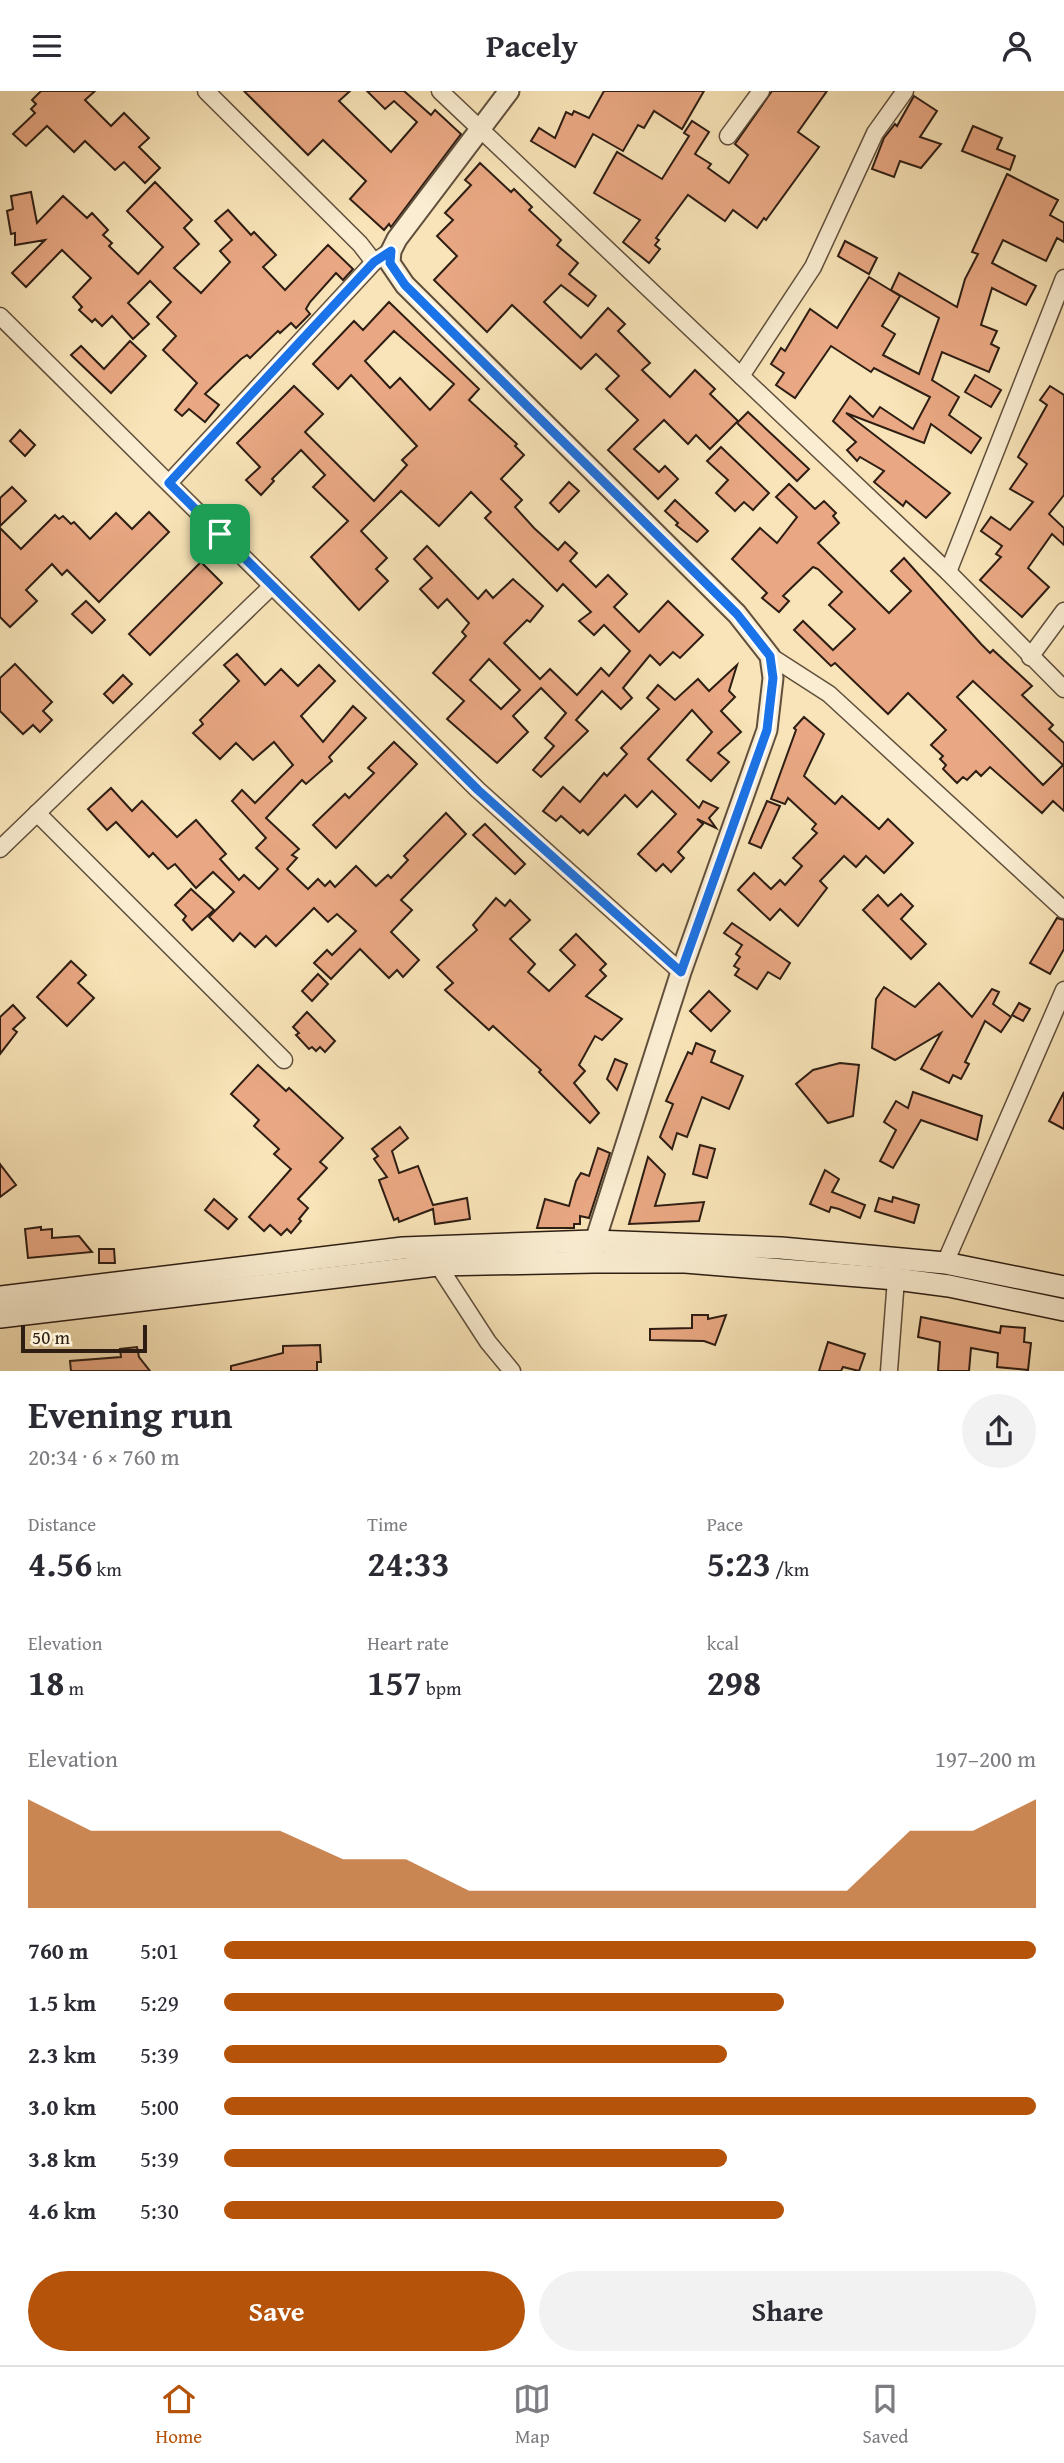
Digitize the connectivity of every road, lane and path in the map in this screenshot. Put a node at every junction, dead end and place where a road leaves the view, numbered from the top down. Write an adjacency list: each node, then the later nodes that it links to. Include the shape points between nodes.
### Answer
1 (206, 91): 9 (street)
2 (440, 91): 6 (street)
3 (509, 91): 6 (street)
4 (761, 91): 7 (street)
5 (905, 91): 12 (street, via 875,133 813,267)
6 (478, 129): 8 (street); 12 (street)
7 (728, 137)
8 (391, 251): 9 (street); 17 (street, via 390,263 405,285 737,614)
9 (374, 262): 13 (street)
10 (1064, 278): 14 (street)
11 (0, 316): 13 (street)
12 (741, 376): 14 (street)
13 (169, 483): 15 (street)
14 (947, 572): 18 (street)
15 (272, 586): 20 (street); 23 (street, via 478,790)
16 (1064, 611): 18 (street)
17 (770, 656): 22 (street, via 829,694); 23 (street, via 773,678 767,730)
18 (1030, 657): 19 (street)
19 (1064, 689)
20 (37, 813): 21 (street); 25 (street)
21 (0, 849)
22 (1064, 910)
23 (681, 972): 26 (street)
24 (1064, 990): 28 (street)
25 (284, 1060)
26 (593, 1241): 27 (street); 28 (main road, via 780,1248); 32 (main road, via 403,1248)
27 (589, 1262): 29 (main road); 30 (main road, via 685,1262)
28 (944, 1263): 31 (main road)
29 (438, 1265): 34 (main road); 35 (street)
30 (896, 1279): 33 (main road); 36 (street)
31 (1064, 1287)
32 (0, 1297)
33 (1064, 1310)
34 (0, 1317)
35 (512, 1371)
36 (889, 1371)

